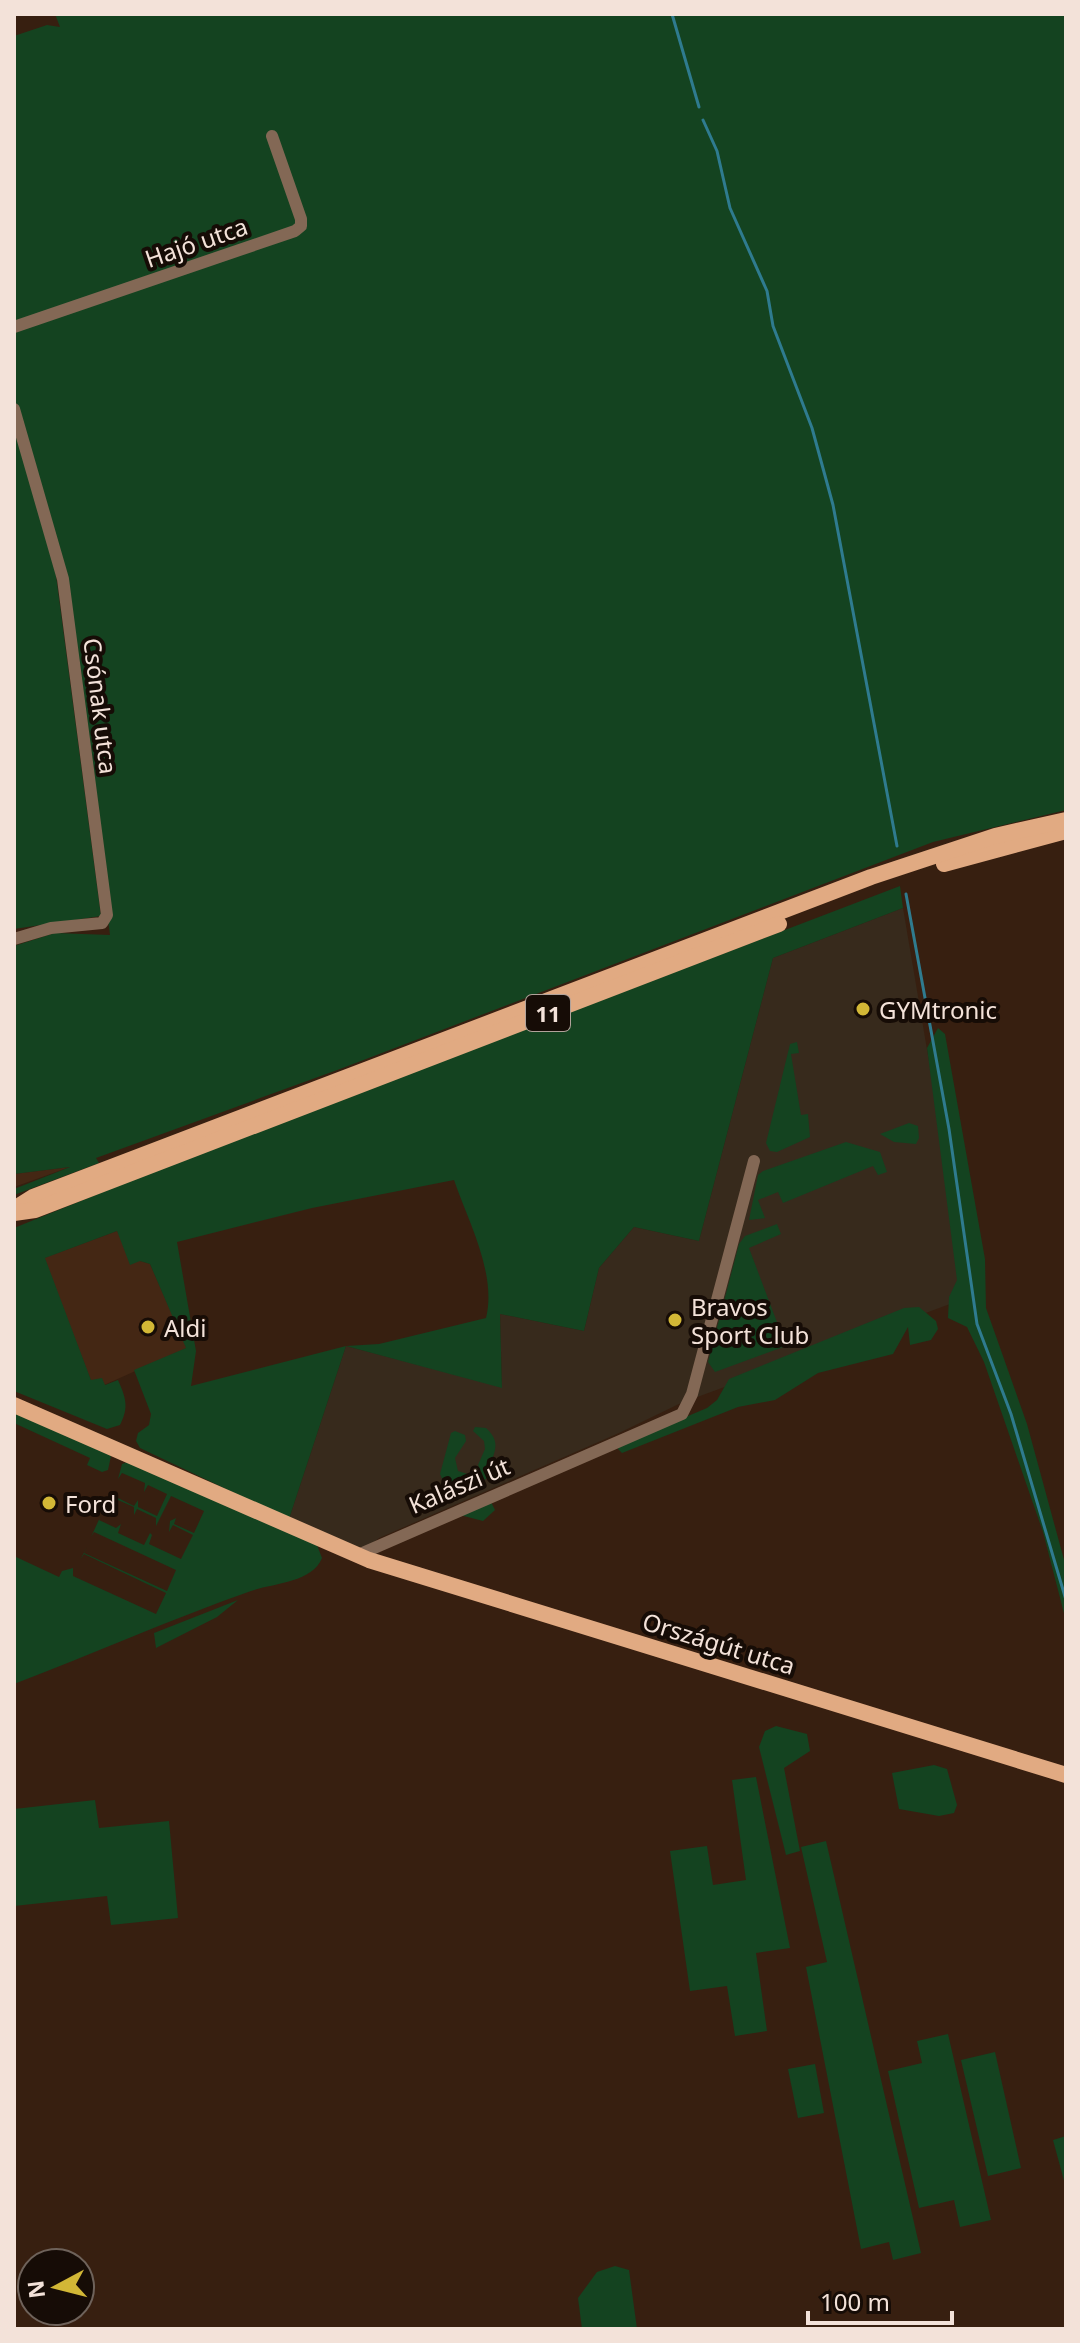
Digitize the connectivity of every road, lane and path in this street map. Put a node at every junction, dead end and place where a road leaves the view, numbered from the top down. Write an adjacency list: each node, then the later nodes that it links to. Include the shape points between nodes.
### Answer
1 (272, 136): 2 (street, Hajó utca, via 301,219 295,231)
2 (14, 327)
3 (14, 409): 6 (street, Csónak utca, via 63,579 107,915 102,923 51,928)
4 (1066, 820): 8 (main road, 11, via 995,836 871,877 33,1197)
5 (1066, 831): 8 (main road, 11, via 910,874 35,1210)
6 (14, 939)
7 (754, 1161): 10 (street, Kalászi út, via 692,1394 682,1414)
8 (14, 1211)
9 (14, 1405): 10 (main road)
10 (358, 1555): 11 (main road, Országút utca)
11 (1066, 1775)

